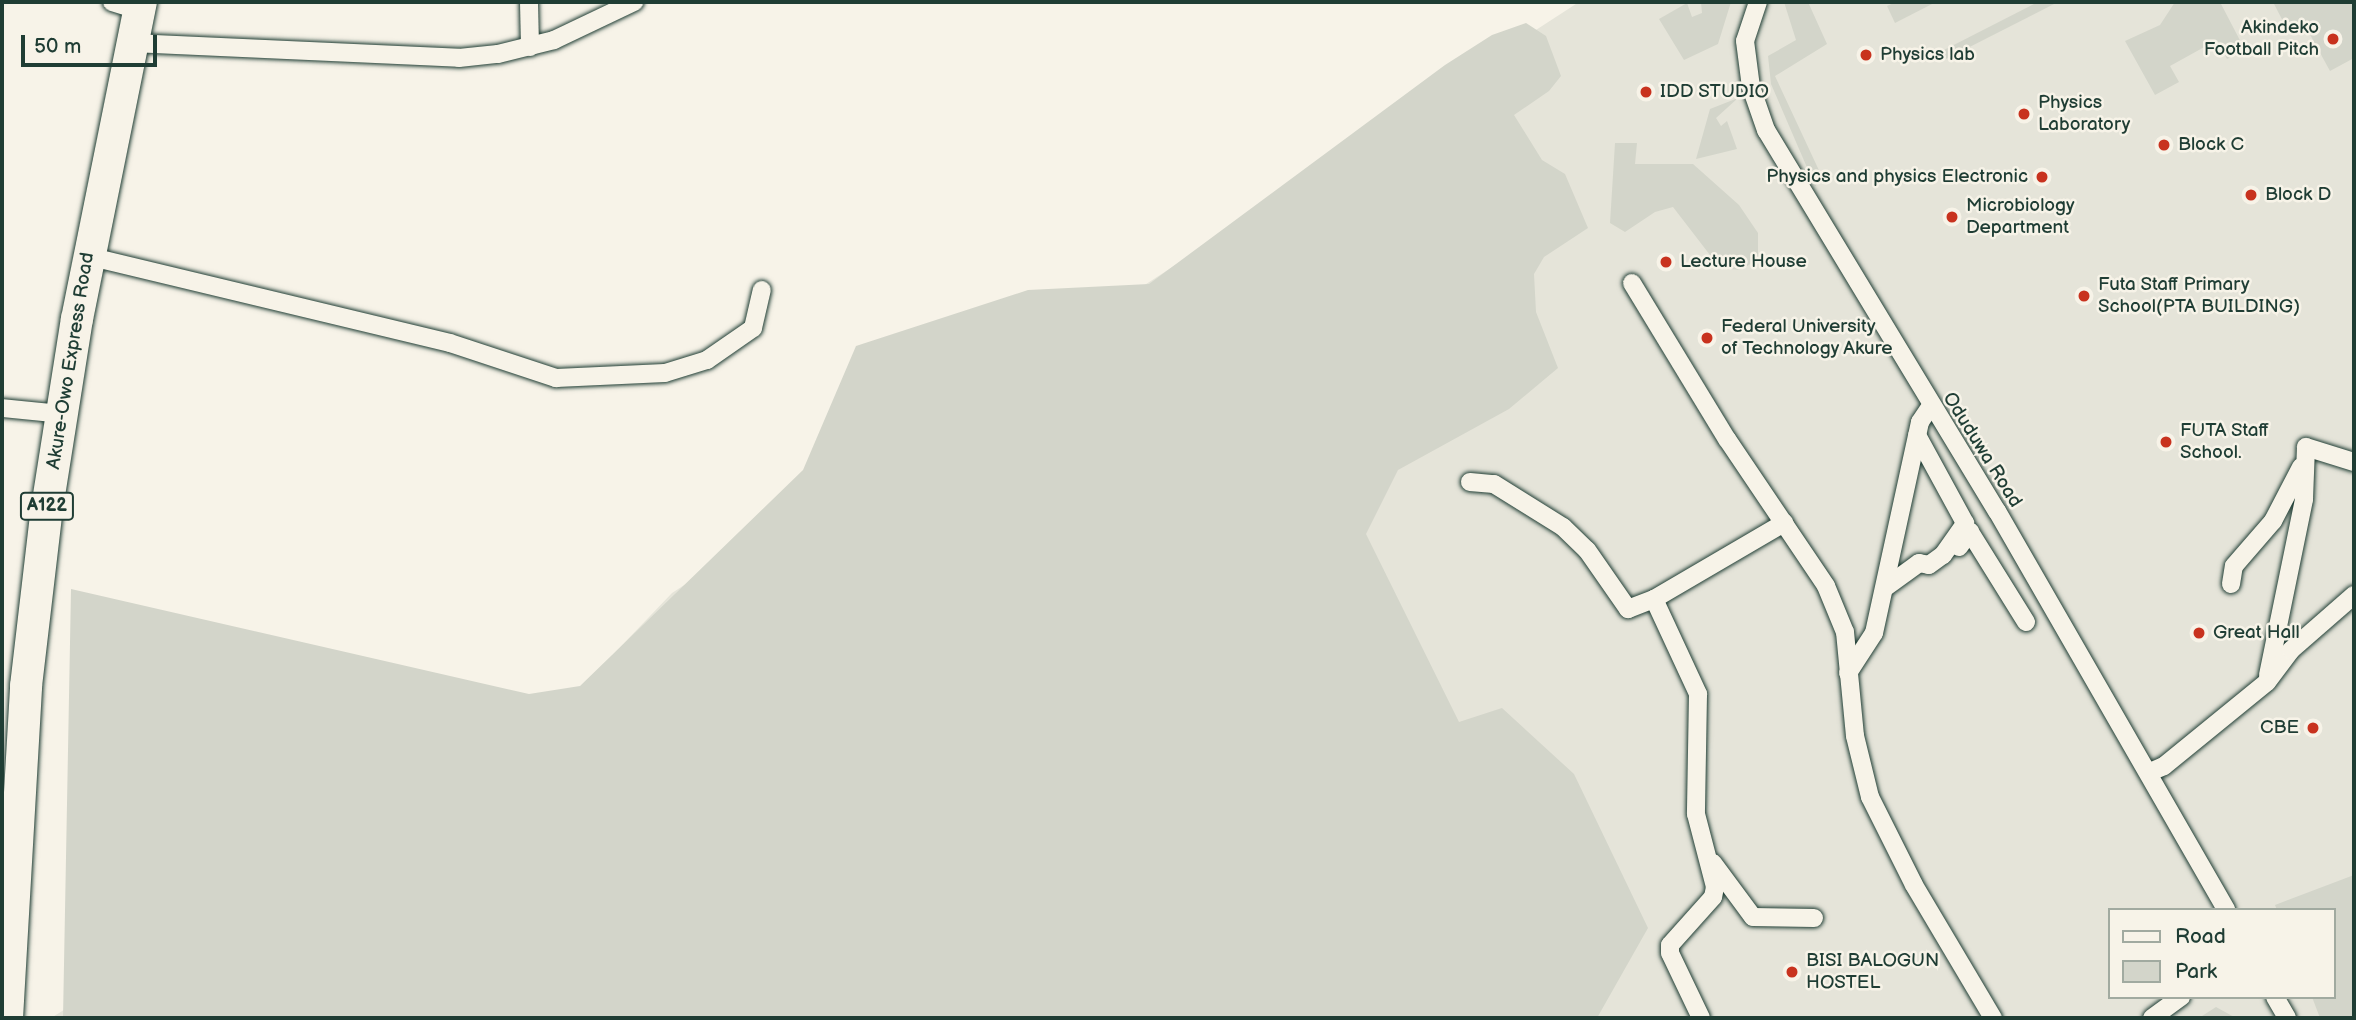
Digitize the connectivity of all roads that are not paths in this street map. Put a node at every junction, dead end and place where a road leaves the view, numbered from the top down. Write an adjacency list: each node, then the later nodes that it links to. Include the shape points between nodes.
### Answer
1 (529, 2): 6 (street)
2 (634, 2): 6 (street, via 584,28)
3 (1758, 2): 10 (street, Oduduwa Road, via 1745,41 1751,87 1766,130)
4 (131, 5): 5 (highway, Akure-Owo Express Road / A122)
5 (132, 43): 6 (street, via 459,58); 7 (highway, Akure-Owo Express Road / A122)
6 (530, 47)
7 (88, 256): 9 (street, via 450,344 556,378 683,370 739,341 753,328); 12 (highway, Akure-Owo Express Road / A122)
8 (1632, 283): 17 (street)
9 (762, 289)
10 (1930, 407): 13 (street); 26 (street, Oduduwa Road, via 1997,511)
11 (2, 408): 12 (street)
12 (62, 414): 27 (highway, Akure-Owo Express Road / A122)
13 (1917, 435): 18 (street, via 1965,523); 20 (street)
14 (2306, 447): 15 (street); 19 (street, via 2298,479 2273,522 2241,554); 25 (street, via 2304,499)
15 (2354, 462)
16 (1469, 482): 22 (street, via 1494,484 1563,527 1587,550 1622,605 1634,608)
17 (1784, 523): 22 (street); 24 (street, via 1826,586 1844,632)
18 (1943, 555): 20 (street, via 1929,565 1919,563); 23 (street, via 1958,549 1970,532)
19 (2231, 584)
20 (1886, 587): 24 (street, via 1870,644)
21 (2354, 594): 25 (street, via 2291,650)
22 (1654, 599): 28 (street, via 1698,694 1696,814)
23 (2026, 622)
24 (1848, 673): 35 (street, via 1855,736 1870,797)
25 (2267, 682): 26 (street, via 2164,766)
26 (2150, 772): 29 (street, Oduduwa Road)
27 (9, 829): 33 (highway, Akure-Owo Express Road / A122)
28 (1705, 851): 30 (street, via 1753,917); 34 (street, via 1713,897 1670,945)
29 (2225, 908)
30 (1814, 918)
31 (2178, 999): 36 (street)
32 (2276, 999): 37 (street)
33 (7, 1018)
34 (1701, 1018)
35 (1993, 1018)
36 (2152, 1018)
37 (2287, 1018)

